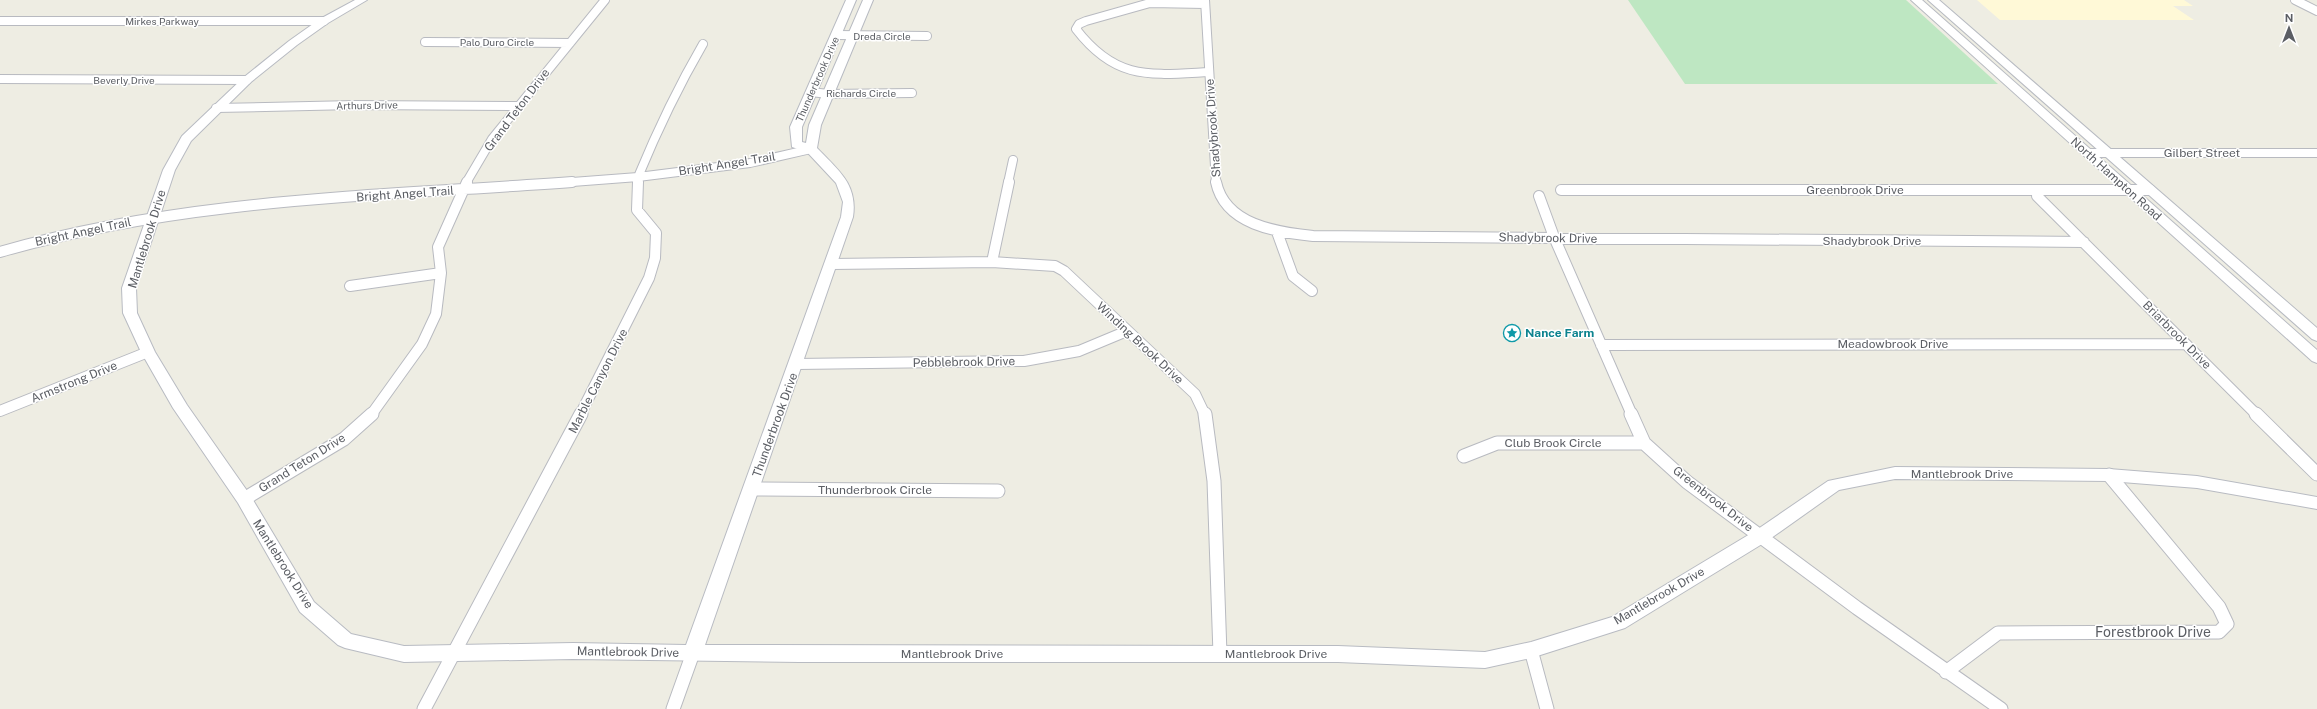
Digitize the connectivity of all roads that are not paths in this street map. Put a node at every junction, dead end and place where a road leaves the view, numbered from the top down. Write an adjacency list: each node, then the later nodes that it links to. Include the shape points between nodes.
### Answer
1 (362, 0): 11 (street, Mantlebrook Drive)
2 (605, 0): 16 (street, Grand Teton Drive)
3 (851, 0): 12 (street, Thunderbrook Drive)
4 (868, 0): 13 (street, Thunderbrook Drive)
5 (1916, 0): 27 (street, North Hampton Road)
6 (1933, 0): 28 (street, North Hampton Road)
7 (2295, 0): 9 (street)
8 (1205, 2): 18 (street, Shadybrook Drive); 18 (street, via 1150,3 1086,21 1079,24 1076,29 1117,66 1155,73)
9 (2317, 11)
10 (0, 21): 11 (street, Mirkes Parkway)
11 (324, 21): 20 (street, Mantlebrook Drive)
12 (837, 35): 13 (street, Dreda Circle); 21 (street, Thunderbrook Drive)
13 (854, 36): 14 (street, Dreda Circle); 23 (street, Thunderbrook Drive)
14 (927, 36)
15 (425, 42): 16 (street, Palo Duro Circle)
16 (570, 43): 24 (street, Grand Teton Drive)
17 (702, 44): 31 (street, Marble Canyon Drive, via 681,81)
18 (1209, 72): 39 (street, Shadybrook Drive, via 1216,182 1223,202 1233,211)
19 (0, 79): 20 (street, Beverly Drive)
20 (247, 80): 25 (street, Mantlebrook Drive)
21 (811, 92): 23 (street, Richards Circle); 26 (street, Thunderbrook Drive, via 796,127 796,144)
22 (912, 93): 23 (street, Richards Circle)
23 (828, 94): 26 (street, Thunderbrook Drive, via 815,125)
24 (518, 106): 25 (street, Arthurs Drive, via 369,104); 32 (street, Grand Teton Drive, via 492,139)
25 (216, 108): 38 (street, Mantlebrook Drive, via 186,139 169,170)
26 (811, 149): 31 (street, Bright Angel Trail, via 750,163); 44 (street, Thunderbrook Drive, via 842,182 849,202 848,217)
27 (2087, 153): 28 (street, Gilbert Street); 34 (street, North Hampton Road)
28 (2108, 153): 29 (street, Gilbert Street); 35 (street, North Hampton Road)
29 (2317, 153)
30 (1013, 160): 43 (street)
31 (638, 176): 32 (street, Bright Angel Trail); 67 (street, Marble Canyon Drive, via 637,210 656,233 655,258 649,278 568,439)
32 (462, 190): 38 (street, Bright Angel Trail, via 268,204); 45 (street, Grand Teton Drive, via 438,247)
33 (1561, 190): 34 (street, Greenbrook Drive)
34 (2129, 190): 35 (street, Greenbrook Drive); 53 (street, North Hampton Road)
35 (2150, 190): 49 (street, North Hampton Road)
36 (1539, 196): 40 (street, Greenbrook Drive)
37 (2037, 196): 41 (street, Briarbrook Drive)
38 (152, 217): 42 (street, Bright Angel Trail); 52 (street, Mantlebrook Drive, via 129,288 130,313)
39 (1277, 232): 40 (street, Shadybrook Drive, via 1313,236); 47 (street, via 1292,276)
40 (1554, 237): 41 (street, Shadybrook Drive); 51 (street, Greenbrook Drive)
41 (2084, 242): 50 (street, Briarbrook Drive)
42 (0, 252)
43 (992, 262): 44 (street, Winding Brook Drive); 48 (street, Winding Brook Drive, via 1055,266 1064,271)
44 (832, 264): 54 (street, Thunderbrook Drive)
45 (441, 273): 46 (street); 62 (street, Grand Teton Drive, via 436,314 422,344 372,414 344,439)
46 (350, 286)
47 (1312, 291)
48 (1127, 331): 54 (street, Pebblebrook Drive, via 1079,351 1024,361); 68 (street, Winding Brook Drive, via 1195,394 1206,416 1214,481)
49 (2317, 336)
50 (2185, 344): 51 (street, Meadowbrook Drive); 58 (street, Briarbrook Drive)
51 (1601, 345): 56 (street, Greenbrook Drive)
52 (148, 352): 55 (street, Armstrong Drive); 62 (street, Mantlebrook Drive, via 181,408)
53 (2317, 358)
54 (797, 364): 60 (street, Thunderbrook Drive)
55 (0, 410)
56 (1644, 443): 57 (street, Club Brook Circle, via 1497,443); 64 (street, Greenbrook Drive, via 1687,482)
57 (1464, 456)
58 (2317, 474)
59 (2109, 475): 63 (street, Mantlebrook Drive, via 2197,482); 64 (street, Mantlebrook Drive, via 1895,473 1834,485); 69 (street, Forestbrook Drive, via 2219,607 2227,624 2219,632 1998,633)
60 (752, 489): 61 (street, Thunderbrook Circle); 66 (street, Thunderbrook Drive)
61 (998, 490)
62 (244, 499): 67 (street, Mantlebrook Drive, via 307,607 344,640 404,654)
63 (2317, 502)
64 (1761, 536): 65 (street, Mantlebrook Drive, via 1618,623); 69 (street, Greenbrook Drive)
65 (1531, 650): 68 (street, Mantlebrook Drive, via 1485,660 1338,654); 72 (street)
66 (693, 653): 67 (street, Mantlebrook Drive, via 573,651); 68 (street, Mantlebrook Drive); 71 (street, Thunderbrook Drive)
67 (454, 654): 70 (street, Marble Canyon Drive)
68 (1220, 654)
69 (1946, 672): 73 (street, Greenbrook Drive)
70 (424, 709)
71 (673, 709)
72 (1547, 709)
73 (2001, 709)

